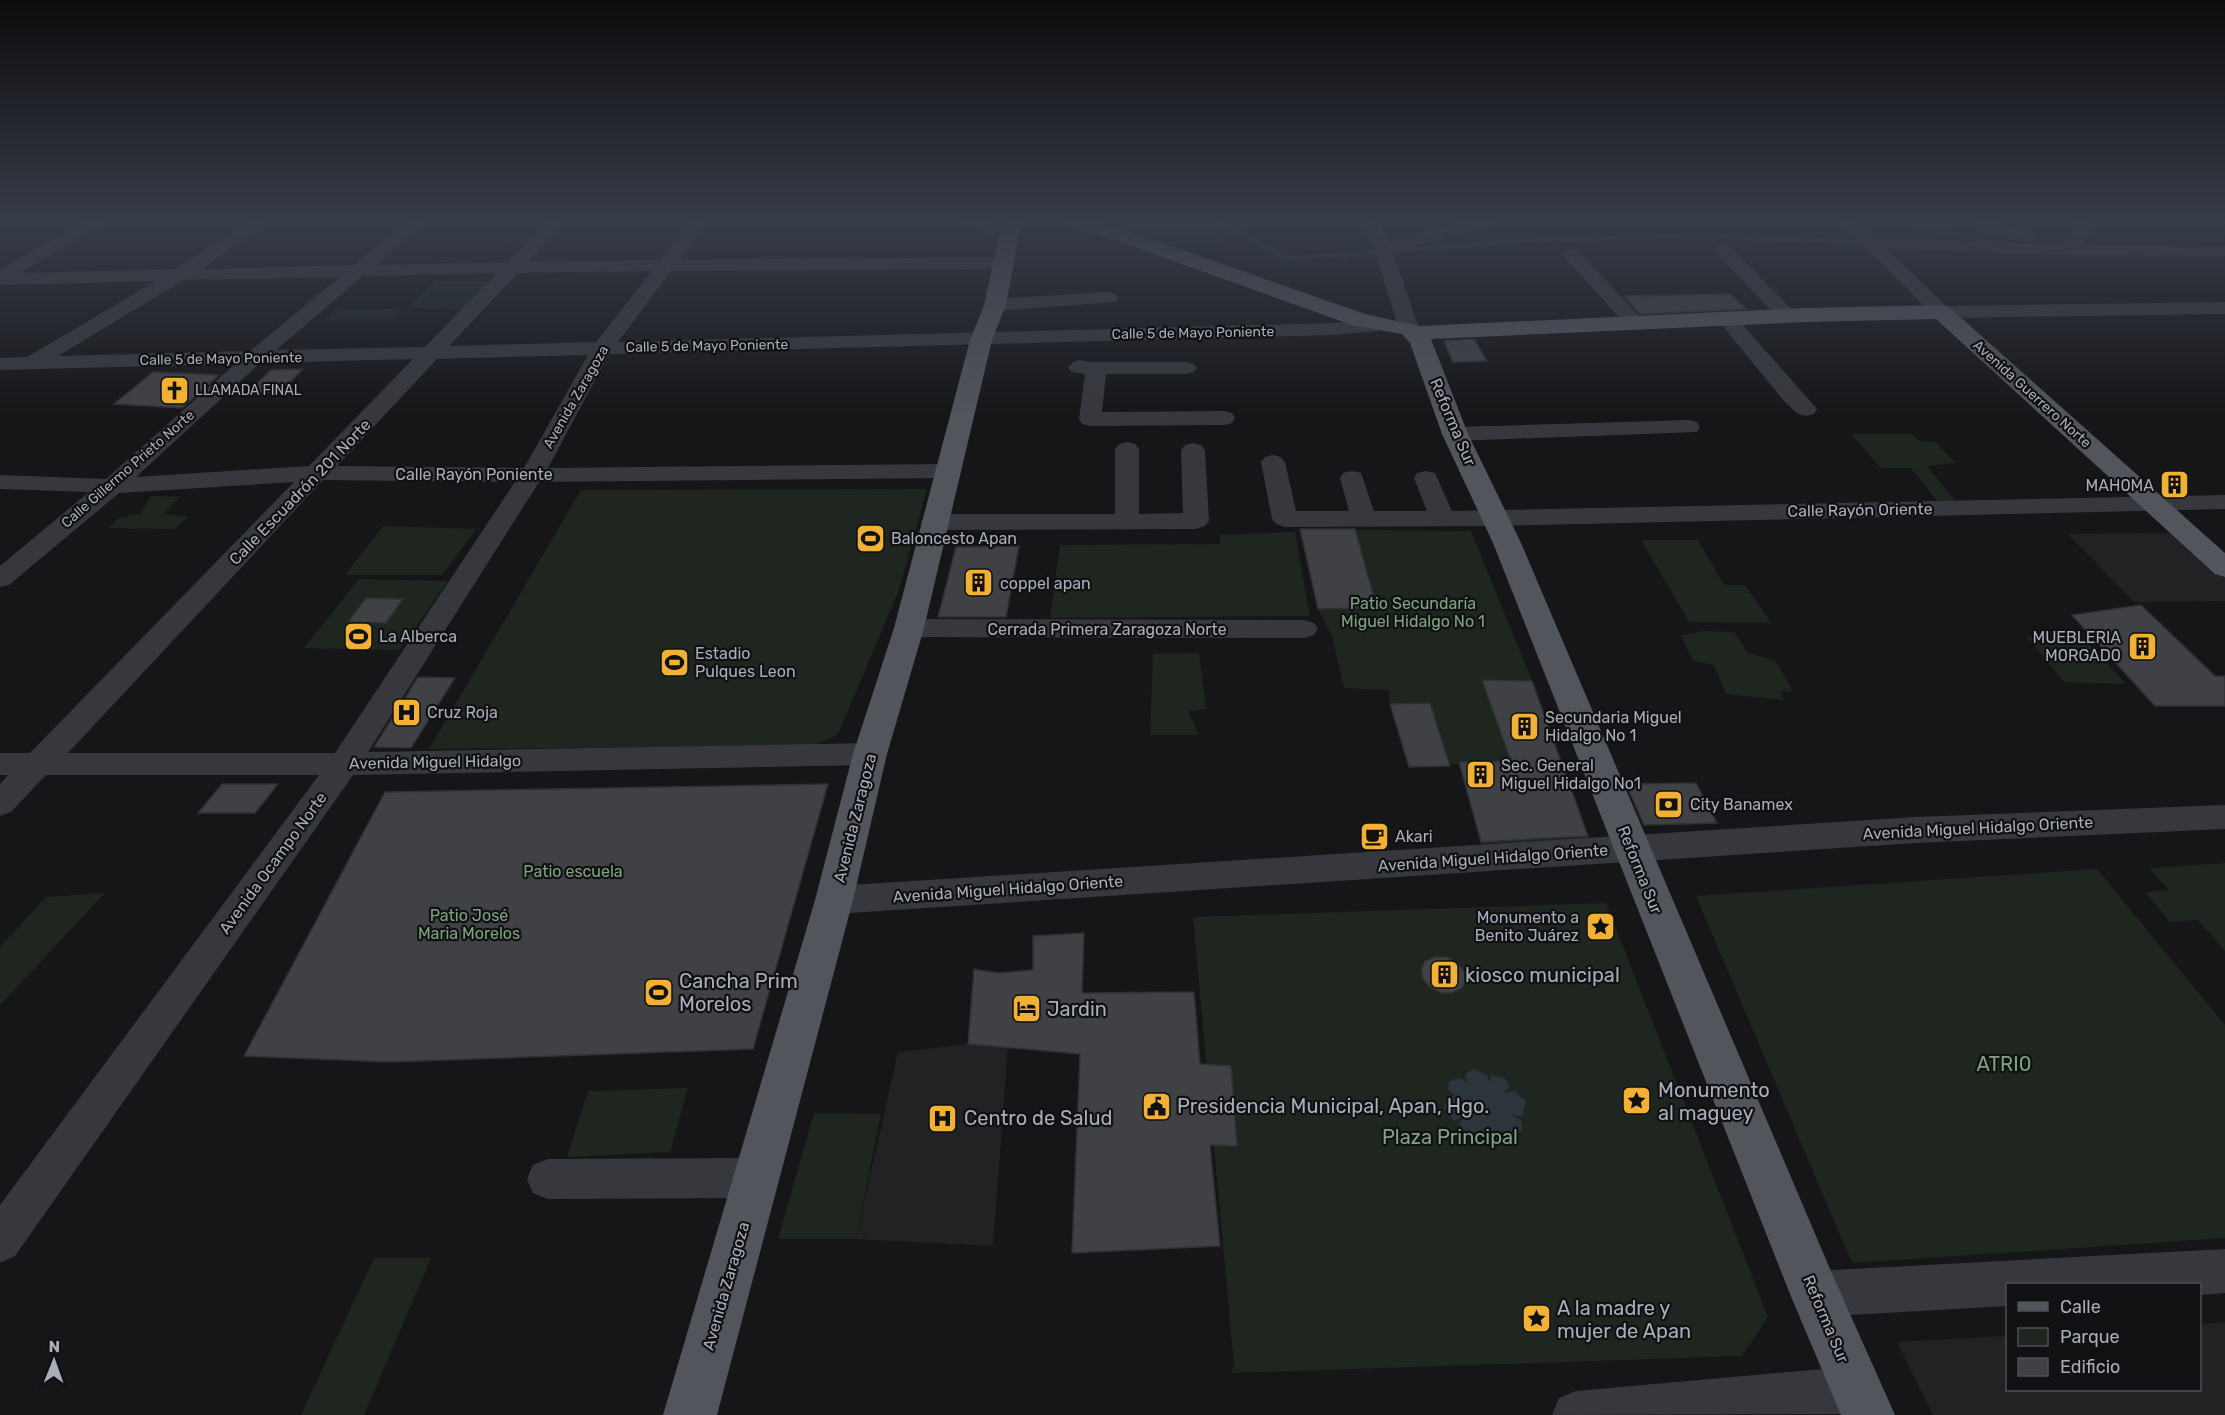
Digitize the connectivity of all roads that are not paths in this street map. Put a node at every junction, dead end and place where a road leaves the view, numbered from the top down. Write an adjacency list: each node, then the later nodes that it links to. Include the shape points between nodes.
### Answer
1 (162, 285): 26 (street)
2 (342, 285): 24 (street, Calle Gillermo Prieto Norte)
3 (496, 285): 23 (street, Calle Escuadrón 201 Norte)
4 (652, 285): 22 (street, Avenida Zaragoza)
5 (999, 285): 12 (main road, Avenida Zaragoza)
6 (1263, 285): 18 (main road)
7 (1395, 285): 19 (street)
8 (1600, 285): 17 (street)
9 (1757, 285): 15 (street)
10 (1914, 285): 14 (street, Avenida Guerrero Norte)
11 (1108, 298): 12 (street)
12 (995, 305): 21 (main road, Avenida Zaragoza)
13 (2225, 308): 14 (street)
14 (1941, 312): 15 (main road); 45 (main road, Avenida Guerrero Norte)
15 (1787, 316): 16 (main road)
16 (1728, 320): 17 (main road); 30 (street)
17 (1636, 324): 19 (main road)
18 (1378, 325): 19 (main road); 20 (street, Calle 5 de Mayo Poniente)
19 (1411, 331): 33 (main road, Reforma Sur, via 1420,340)
20 (1084, 336): 21 (street, Calle 5 de Mayo Poniente); 27 (street, via 1079,368)
21 (981, 340): 22 (street, Calle 5 de Mayo Poniente); 37 (main road, Avenida Zaragoza)
22 (602, 348): 23 (street, Calle 5 de Mayo Poniente); 39 (street, Avenida Zaragoza)
23 (433, 354): 24 (street, Calle 5 de Mayo Poniente); 38 (street, Calle Escuadrón 201 Norte)
24 (253, 359): 26 (street, Calle 5 de Mayo Poniente); 43 (street, Calle Gillermo Prieto Norte)
25 (0, 364): 26 (street, Calle 5 de Mayo Poniente)
26 (31, 364): 29 (street)
27 (1096, 368): 28 (street); 31 (street, via 1090,419)
28 (1186, 368)
29 (0, 385)
30 (1806, 409)
31 (1224, 418)
32 (1689, 427): 33 (street)
33 (1455, 434): 48 (main road, Reforma Sur)
34 (1126, 450): 50 (street)
35 (1192, 450): 50 (street, via 1196,521)
36 (1273, 462): 46 (street, Calle Rayón Oriente, via 1285,519)
37 (948, 471): 39 (street, Calle Rayón Poniente); 49 (main road, Avenida Zaragoza)
38 (319, 473): 39 (street, Calle Rayón Poniente); 43 (street, Calle Rayón Poniente); 57 (street, Calle Escuadrón 201 Norte)
39 (532, 475): 58 (street, Avenida Ocampo Norte)
40 (1352, 478): 46 (street)
41 (1426, 478): 47 (street)
42 (0, 482): 43 (street, Calle Rayón Poniente)
43 (112, 486): 52 (street, Calle Gillermo Prieto Norte)
44 (2225, 502): 45 (street, Calle Rayón Oriente)
45 (2154, 504): 48 (street, Calle Rayón Oriente); 51 (main road, Avenida Guerrero Norte)
46 (1363, 518): 47 (street, Calle Rayón Oriente)
47 (1442, 518): 48 (street, Calle Rayón Oriente)
48 (1496, 518): 61 (main road, Reforma Sur)
49 (934, 522): 50 (street); 53 (main road, Avenida Zaragoza)
50 (1127, 522)
51 (2225, 568)
52 (0, 579)
53 (909, 628): 54 (street, Cerrada Primera Zaragoza Norte); 55 (main road, Avenida Zaragoza)
54 (1304, 629)
55 (870, 754): 58 (street, Avenida Miguel Hidalgo); 62 (main road, Avenida Zaragoza)
56 (0, 764): 57 (street, Avenida Miguel Hidalgo)
57 (39, 764): 58 (street, Avenida Miguel Hidalgo); 59 (street, Calle Escuadrón 201 Norte)
58 (344, 764): 65 (street, Avenida Ocampo Norte)
59 (0, 804)
60 (2225, 817): 61 (street, Avenida Miguel Hidalgo Oriente, via 1916,830)
61 (1631, 849): 62 (street, Avenida Miguel Hidalgo Oriente); 69 (main road, Reforma Sur)
62 (834, 900): 63 (main road, Avenida Zaragoza)
63 (756, 1178): 64 (street); 71 (main road, Avenida Zaragoza)
64 (548, 1179)
65 (0, 1241)
66 (2225, 1271): 68 (street)
67 (2006, 1283): 69 (street)
68 (2011, 1283)
69 (1815, 1294): 70 (main road, Reforma Sur)
70 (1862, 1403): 72 (street)
71 (690, 1415)
72 (1576, 1415)

